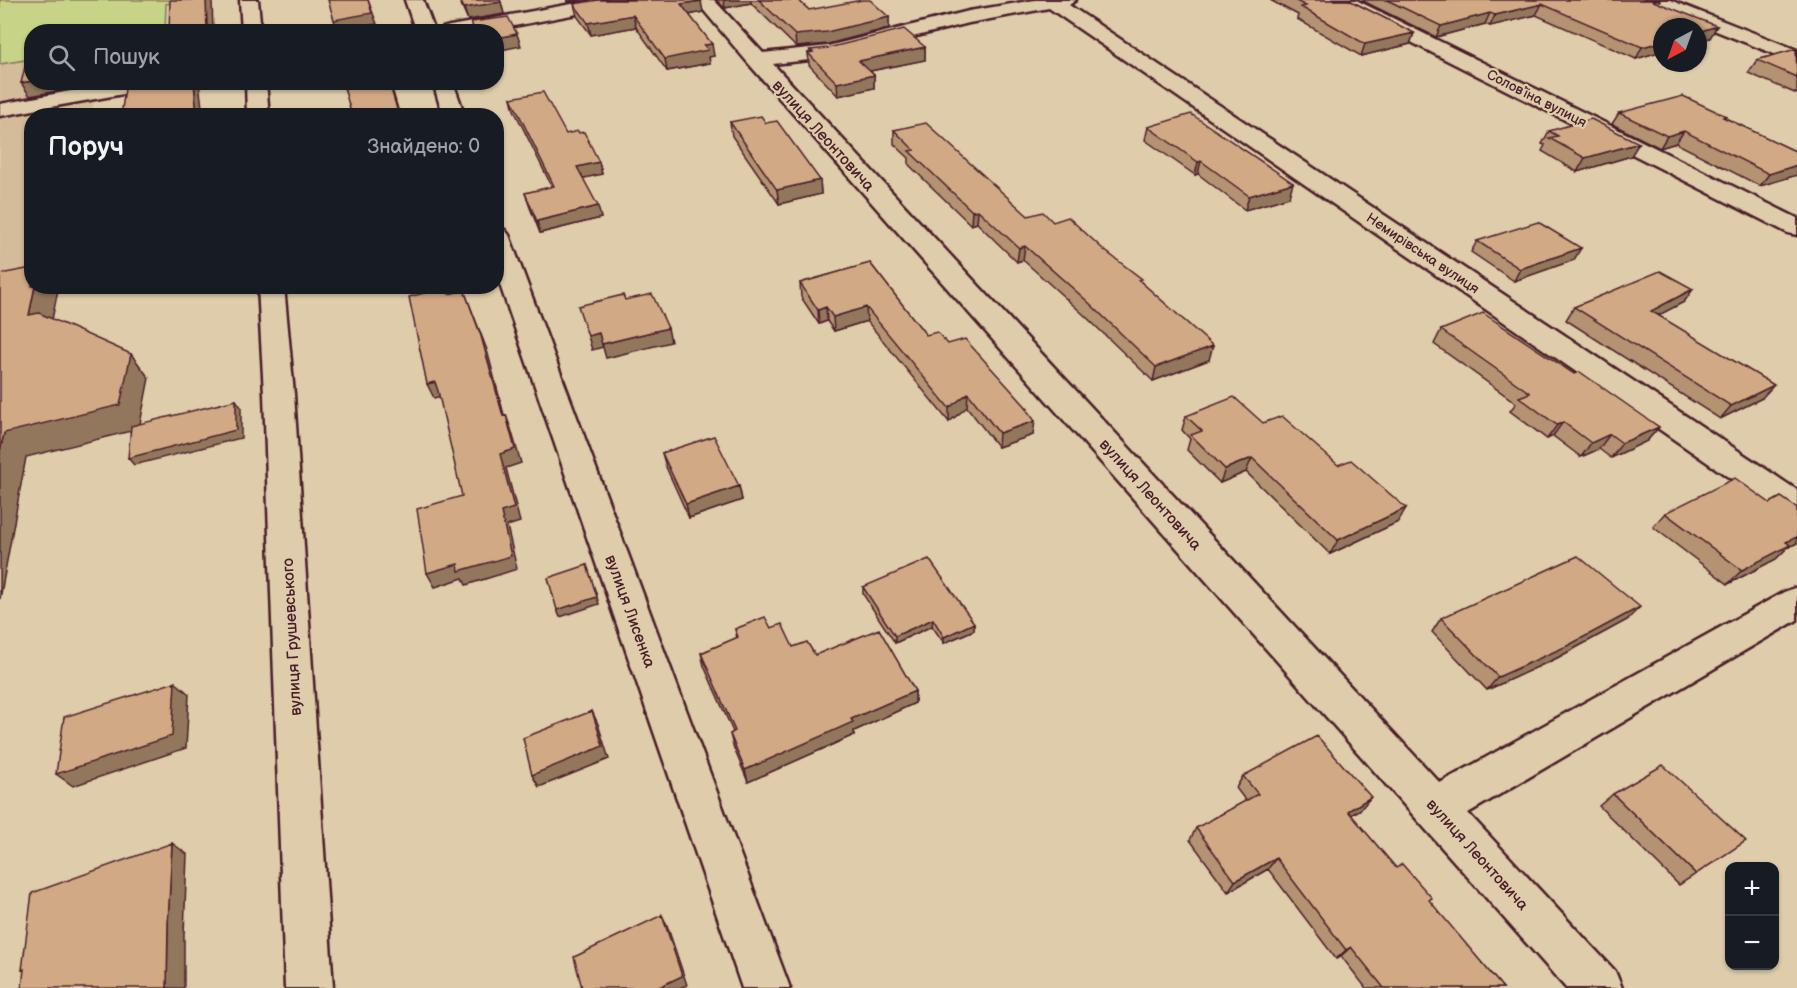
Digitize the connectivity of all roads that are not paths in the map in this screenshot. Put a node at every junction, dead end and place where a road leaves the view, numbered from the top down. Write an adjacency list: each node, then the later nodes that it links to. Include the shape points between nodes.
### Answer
1 (249, 0): 8 (street)
2 (414, 0): 9 (street)
3 (624, 0): 10 (street)
4 (704, 0): 12 (street, вулиця Леонтовича)
5 (1342, 0): 19 (street, Соловʼїна вулиця)
6 (1654, 0): 11 (street)
7 (1057, 1): 12 (street, via 969,17 828,52); 22 (street, Немирівська вулиця)
8 (251, 24)
9 (423, 24)
10 (494, 24)
11 (1797, 57)
12 (756, 60): 24 (street, вулиця Леонтовича)
13 (112, 90): 18 (street)
14 (256, 90): 16 (street)
15 (446, 90): 17 (street)
16 (258, 108)
17 (451, 108)
18 (0, 110)
19 (1797, 228)
20 (504, 257): 26 (street, вулиця Лисенка)
21 (272, 294): 25 (street, вулиця Грушевського)
22 (1797, 507)
23 (1797, 602): 24 (street)
24 (1436, 808): 27 (street, вулиця Леонтовича)
25 (309, 988)
26 (766, 988)
27 (1598, 988)

